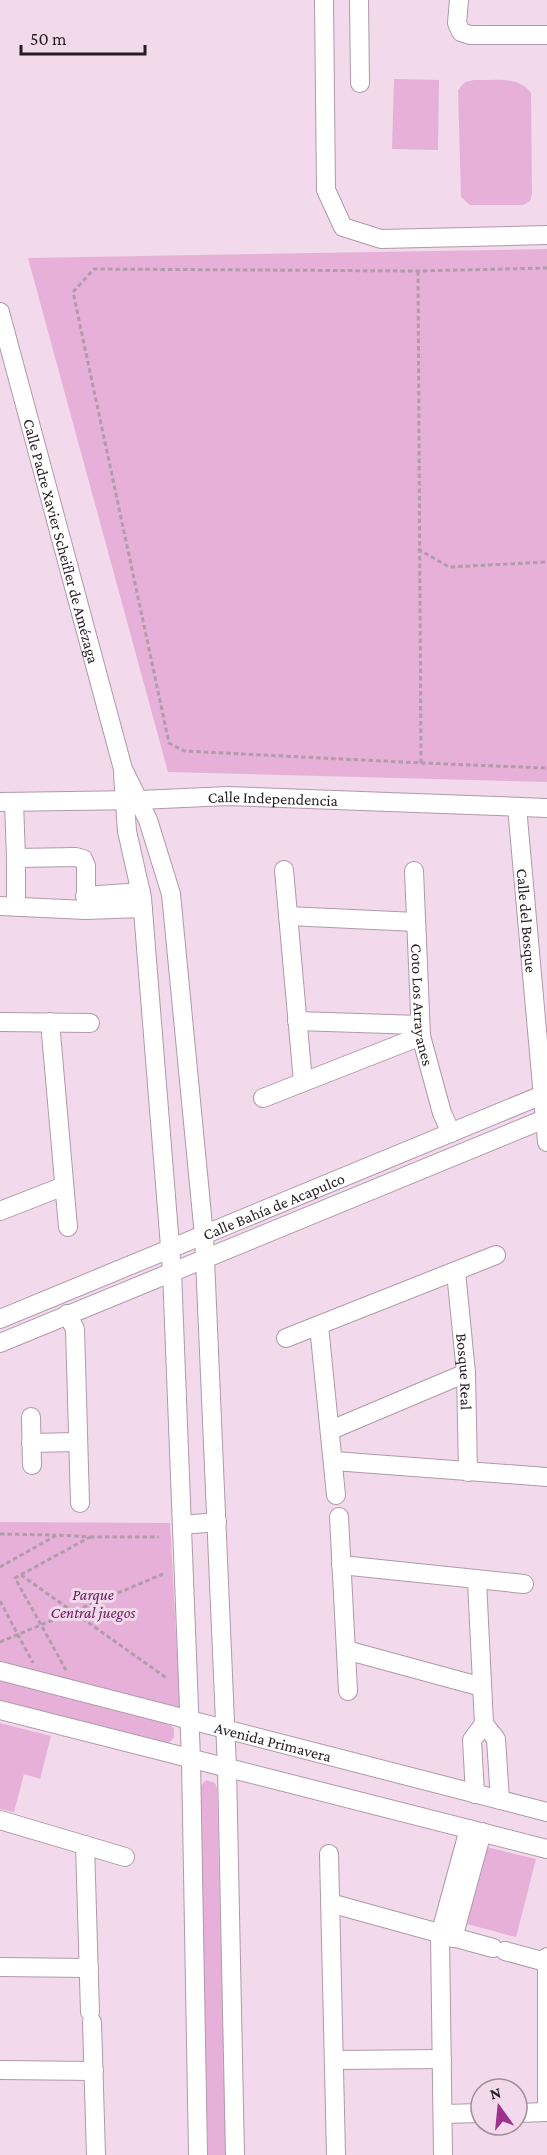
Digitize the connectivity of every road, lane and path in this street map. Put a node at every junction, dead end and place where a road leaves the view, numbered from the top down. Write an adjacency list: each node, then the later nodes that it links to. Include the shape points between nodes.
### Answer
1 (324, 0): 6 (street, via 326,190 343,227 381,239)
2 (358, 0): 5 (street)
3 (459, 0): 4 (street, via 460,32)
4 (547, 35)
5 (360, 83)
6 (547, 235)
7 (547, 268): 8 (path)
8 (418, 271): 10 (path); 12 (path, via 94,269 73,292 169,742 184,751)
9 (0, 312): 14 (street, Calle Padre Xavier Scheifler de Amézaga)
10 (418, 549): 11 (path, via 449,567); 12 (path)
11 (547, 562)
12 (421, 763): 13 (path)
13 (547, 768)
14 (132, 800): 15 (street, Calle Independencia); 16 (street, Calle Independencia, via 228,796); 21 (street); 22 (street, via 127,831)
15 (7, 802): 18 (street)
16 (517, 807): 17 (street, Calle Independencia); 33 (street, Calle del Bosque)
17 (547, 808)
18 (16, 858): 23 (street, via 83,860); 24 (street)
19 (284, 870): 25 (street)
20 (414, 871): 26 (street, Coto Los Arrayanes)
21 (171, 894): 22 (street); 41 (street)
22 (142, 900): 23 (street); 42 (street)
23 (85, 903): 24 (street)
24 (8, 906)
25 (288, 916): 26 (street); 27 (street)
26 (416, 922): 31 (street, Coto Los Arrayanes)
27 (297, 1021): 31 (street); 32 (street)
28 (0, 1022): 29 (street)
29 (50, 1023): 30 (street); 38 (street)
30 (90, 1023)
31 (420, 1030): 32 (street); 36 (street, Coto Los Arrayanes)
32 (303, 1082): 34 (street)
33 (545, 1094): 35 (street, Calle del Bosque); 36 (street, Calle Bahía de Acapulco)
34 (263, 1098)
35 (546, 1119): 37 (street, Calle del Bosque); 44 (street, Calle Bahía de Acapulco)
36 (451, 1133): 41 (street, Calle Bahía de Acapulco)
37 (547, 1142)
38 (64, 1186): 39 (street); 40 (street)
39 (0, 1211)
40 (68, 1227)
41 (204, 1236): 42 (street, Calle Bahía de Acapulco); 44 (street)
42 (170, 1250): 45 (street); 48 (street, Calle Bahía de Acapulco)
43 (496, 1255): 46 (street)
44 (206, 1258): 45 (street, Calle Bahía de Acapulco); 64 (street)
45 (172, 1271): 47 (street, Calle Bahía de Acapulco); 65 (street)
46 (456, 1272): 49 (street); 52 (street, Bosque Real)
47 (67, 1314): 51 (street, Calle Bahía de Acapulco); 55 (street, via 75,1329)
48 (0, 1319)
49 (319, 1326): 50 (street); 54 (street)
50 (286, 1338)
51 (0, 1343)
52 (466, 1373): 54 (street); 59 (street, Bosque Real)
53 (31, 1417): 56 (street)
54 (331, 1430): 57 (street)
55 (78, 1442): 56 (street); 62 (street)
56 (31, 1443): 58 (street)
57 (334, 1461): 59 (street); 61 (street)
58 (32, 1465)
59 (468, 1472): 60 (street)
60 (547, 1477)
61 (336, 1495)
62 (80, 1503)
63 (339, 1517): 70 (street)
64 (217, 1522): 65 (street); 91 (street)
65 (182, 1525): 89 (street)
66 (0, 1534): 67 (path)
67 (57, 1535): 68 (path); 71 (path)
68 (90, 1537): 69 (path); 73 (path)
69 (159, 1537)
70 (341, 1565): 74 (street); 81 (street)
71 (0, 1567)
72 (163, 1574): 77 (path)
73 (21, 1575): 77 (path); 78 (path, via 15,1578)
74 (477, 1581): 75 (street); 86 (street)
75 (524, 1584)
76 (0, 1601): 79 (path)
77 (73, 1611): 78 (path); 85 (path)
78 (41, 1624): 79 (path); 84 (path)
79 (18, 1634): 80 (path); 83 (path)
80 (0, 1642)
81 (346, 1650): 86 (street); 87 (street)
82 (0, 1671): 89 (street, Avenida Primavera)
83 (38, 1671)
84 (67, 1672)
85 (168, 1679)
86 (482, 1687): 90 (street)
87 (348, 1691)
88 (0, 1710): 92 (street)
89 (190, 1720): 91 (street, Avenida Primavera); 92 (street)
90 (484, 1724): 94 (street, via 472,1740); 95 (street, via 496,1739)
91 (226, 1729): 93 (street); 94 (street, Avenida Primavera)
92 (191, 1760): 93 (street); 117 (street)
93 (227, 1768): 98 (street); 118 (street)
94 (475, 1794): 95 (street, Avenida Primavera)
95 (500, 1800): 96 (street, Avenida Primavera)
96 (547, 1812)
97 (0, 1820): 99 (street)
98 (475, 1830): 100 (street); 104 (street)
99 (85, 1845): 102 (street); 107 (street)
100 (547, 1849)
101 (329, 1854): 103 (street)
102 (125, 1857)
103 (330, 1903): 104 (street); 109 (street)
104 (447, 1936): 105 (street); 108 (street)
105 (546, 1960): 112 (street)
106 (0, 1967): 107 (street)
107 (89, 1968): 111 (street)
108 (442, 2059): 109 (street); 115 (street)
109 (334, 2060): 119 (street)
110 (0, 2070): 111 (street)
111 (93, 2071): 116 (street)
112 (547, 2112): 114 (street)
113 (469, 2113): 115 (street)
114 (529, 2113)
115 (443, 2114): 120 (street)
116 (96, 2155)
117 (198, 2155)
118 (235, 2155)
119 (336, 2155)
120 (443, 2155)

